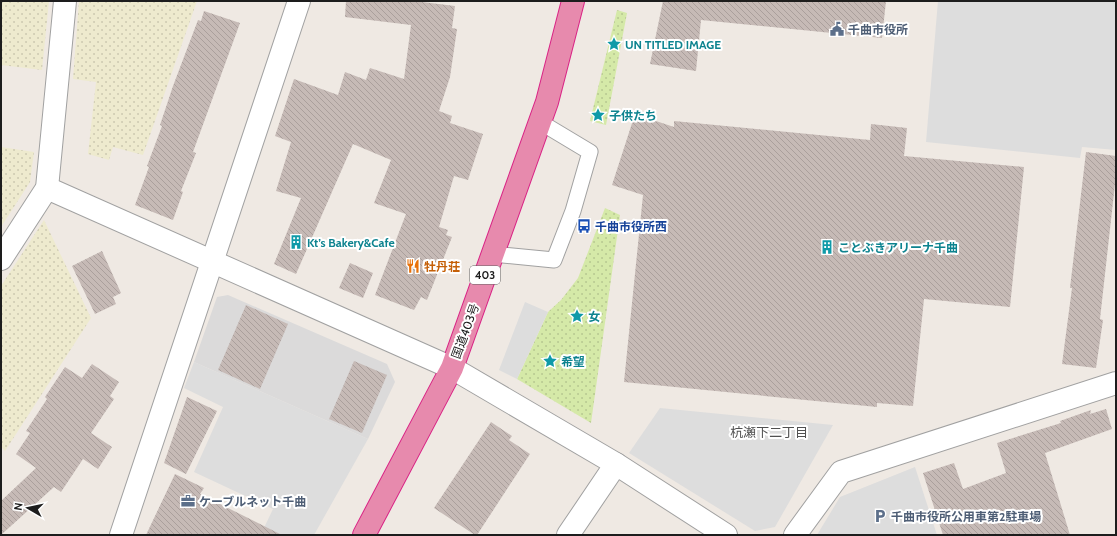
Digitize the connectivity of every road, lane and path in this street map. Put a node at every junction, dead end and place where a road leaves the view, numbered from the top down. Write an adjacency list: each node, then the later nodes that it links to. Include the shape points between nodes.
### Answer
1 (65, 1): 5 (street)
2 (299, 1): 8 (street)
3 (572, 1): 4 (highway, 国道403号 / 403)
4 (540, 122): 6 (highway, 国道403号 / 403); 6 (lane, via 590,152 573,212 554,260)
5 (47, 188): 7 (street); 8 (street)
6 (492, 254): 9 (highway, 国道403号 / 403)
7 (1, 259)
8 (212, 261): 9 (street); 12 (street)
9 (452, 368): 11 (street); 13 (highway, 国道403号 / 403)
10 (1116, 383): 16 (street, via 841,472)
11 (616, 464): 14 (street); 15 (street)
12 (120, 535)
13 (364, 535)
14 (568, 535)
15 (726, 535)
16 (795, 535)

